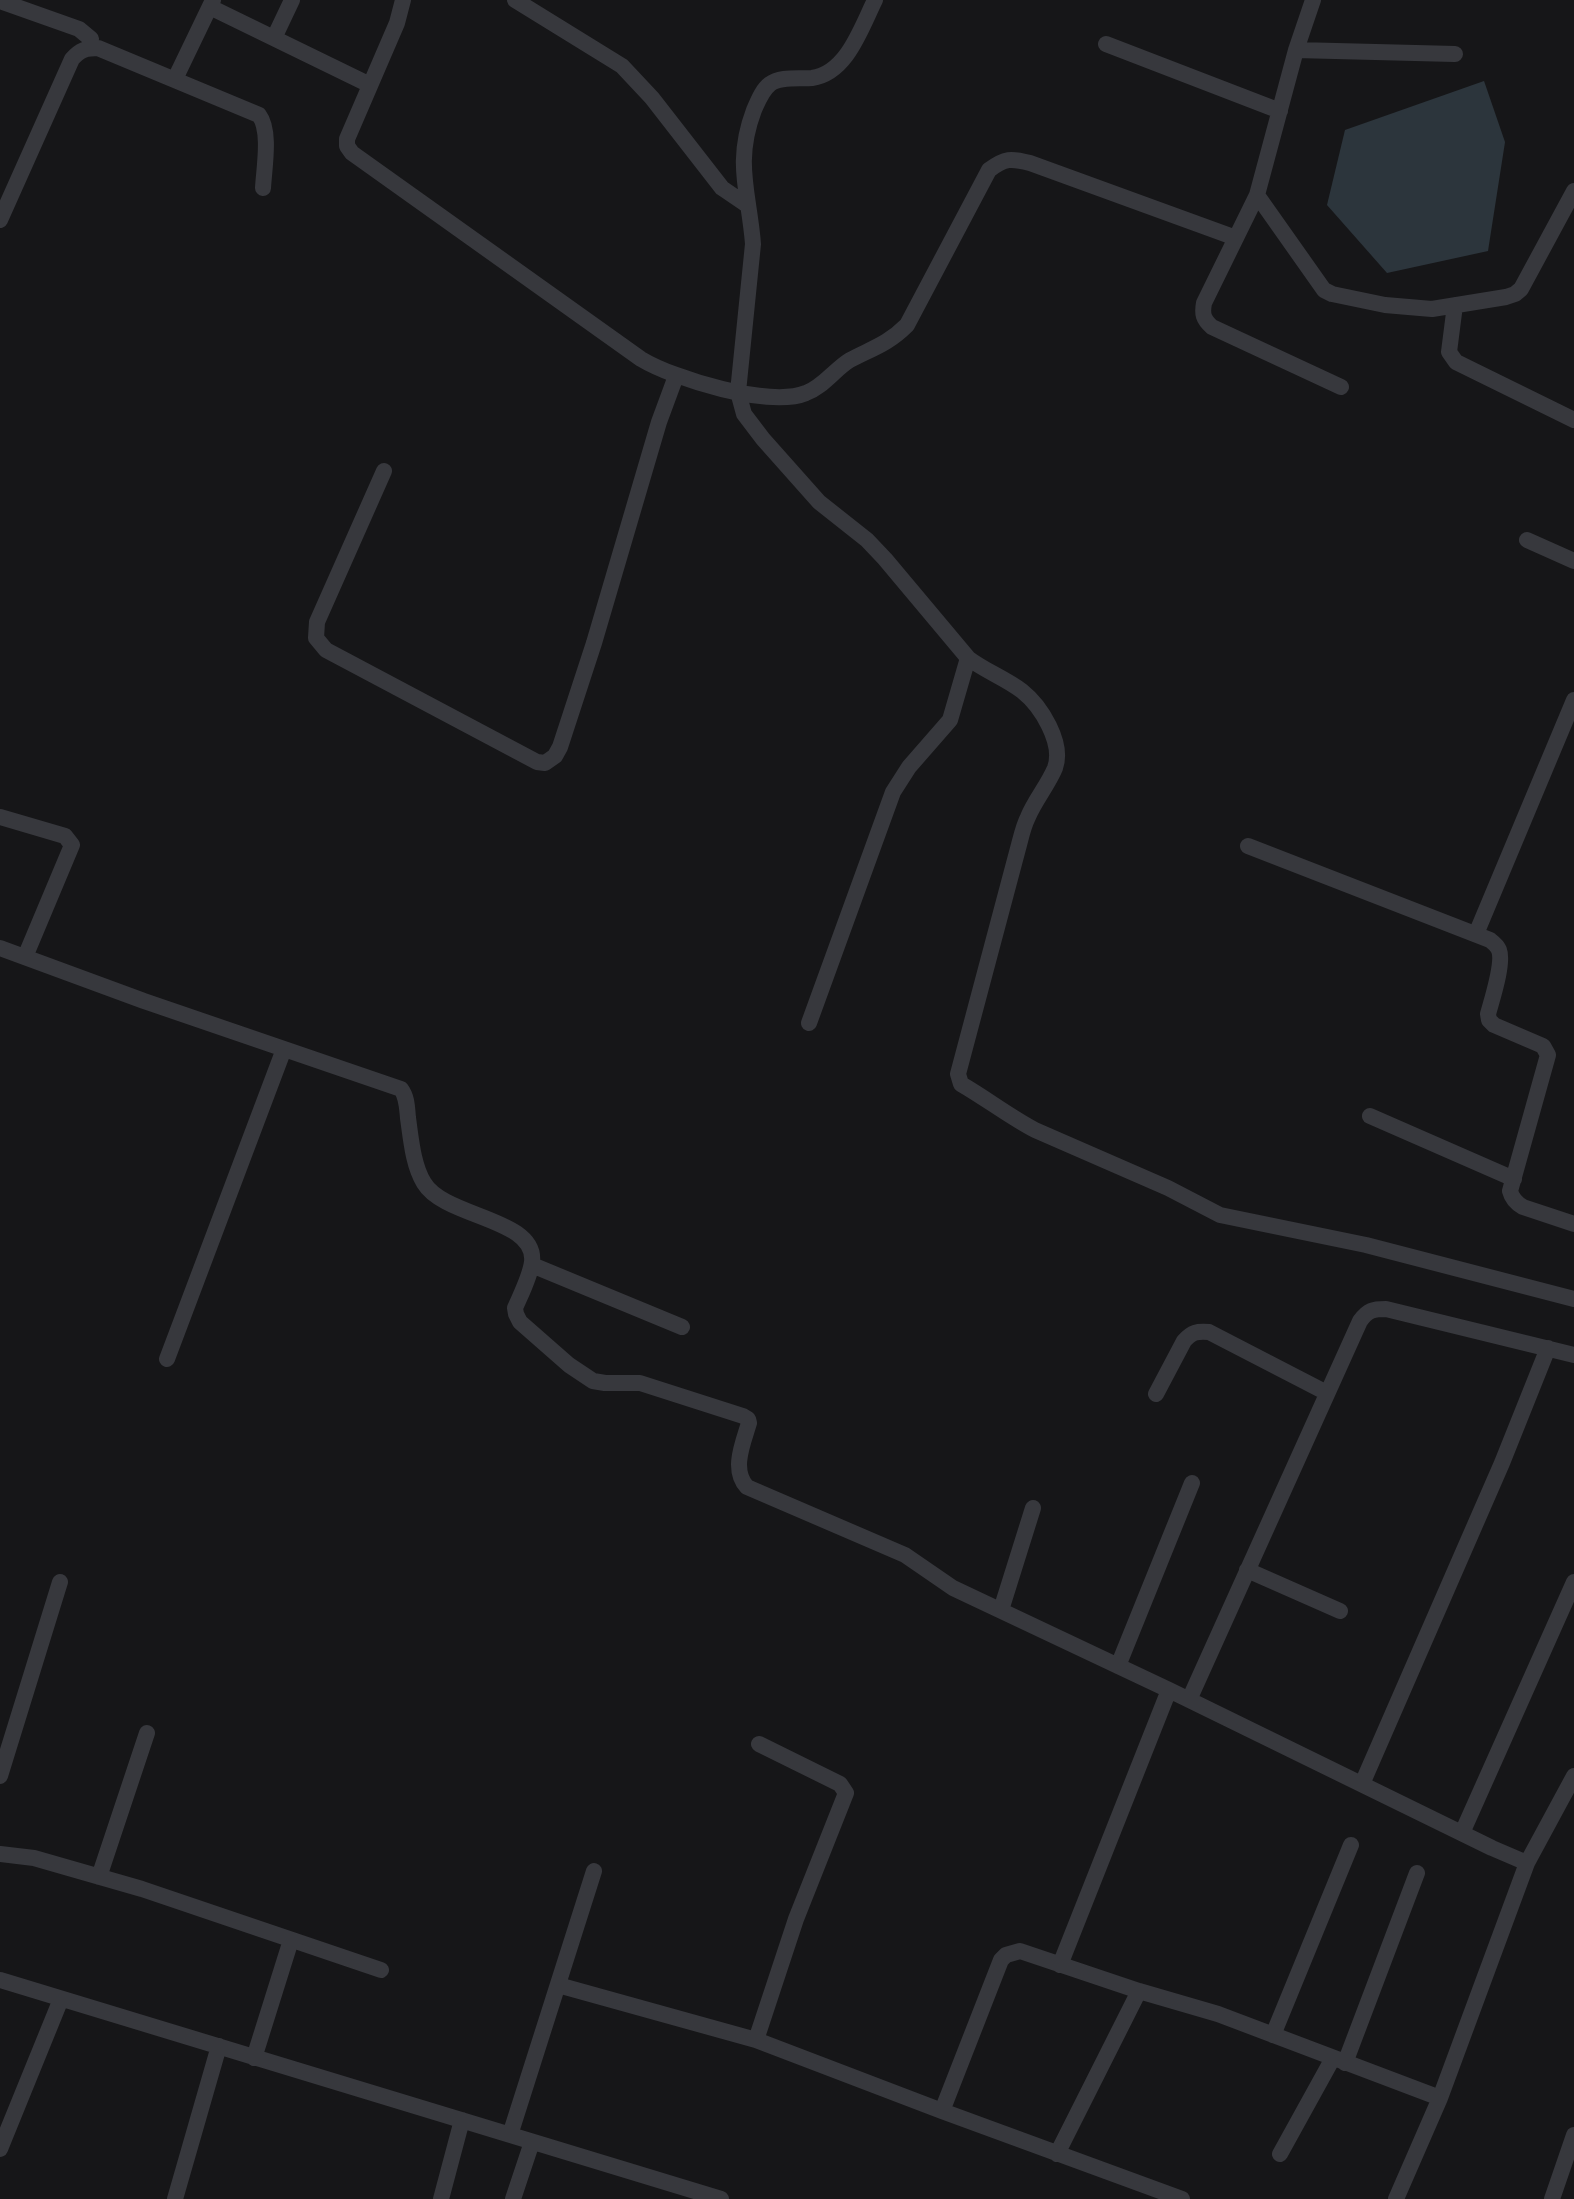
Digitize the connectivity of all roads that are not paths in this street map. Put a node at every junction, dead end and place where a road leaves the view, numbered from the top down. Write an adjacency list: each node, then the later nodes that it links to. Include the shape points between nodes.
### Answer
1 (292, 0): 8 (street)
2 (403, 0): 14 (street)
3 (515, 0): 19 (street, via 622,66 722,188)
4 (875, 0): 19 (street, via 842,61 815,77 776,81 758,99 743,152)
5 (1313, 0): 11 (street)
6 (0, 1): 9 (street, via 79,29)
7 (212, 4): 8 (street); 13 (street)
8 (274, 38): 14 (street)
9 (91, 39)
10 (1106, 44): 15 (street)
11 (1296, 50): 12 (street); 15 (street)
12 (1455, 54)
13 (175, 79): 16 (street, via 259,115 266,135); 20 (street, via 98,48 79,52)
14 (370, 85): 23 (street, via 347,139 352,153 641,359)
15 (1280, 111): 18 (street)
16 (263, 188)
17 (1574, 191): 22 (street, via 1521,289)
18 (1257, 195): 21 (street); 22 (street, via 1324,290 1385,305)
19 (747, 205): 25 (street, via 753,244)
20 (0, 220)
21 (1236, 238): 24 (street, via 1204,303 1204,319); 25 (street, via 1030,163 999,162 989,170 907,325 892,339 847,362 807,393 785,398)
22 (1455, 305): 26 (street, via 1449,352 1456,362)
23 (676, 376): 25 (street); 27 (street, via 560,747 545,763 326,650 316,638 317,622)
24 (1341, 387)
25 (738, 392): 30 (street, via 744,414 763,439 819,502 885,559)
26 (1574, 420)
27 (384, 471)
28 (1527, 540): 29 (street)
29 (1574, 561)
30 (968, 658): 37 (street, via 950,720 893,792); 43 (street, via 1031,700 1055,735 1058,753 1020,841 958,1074 961,1084 1035,1130 1220,1215 1366,1245)
31 (1574, 700): 34 (street)
32 (0, 817): 36 (street, via 65,836 72,845)
33 (1248, 846): 34 (street)
34 (1476, 934): 40 (street, via 1500,952 1489,1020 1543,1046 1548,1055)
35 (0, 948): 36 (street)
36 (25, 957): 38 (street)
37 (809, 1023)
38 (284, 1049): 42 (street, via 401,1089 425,1185 450,1205 508,1226 530,1247); 47 (street)
39 (1370, 1116): 40 (street)
40 (1514, 1179): 41 (street, via 1510,1191 1515,1203)
41 (1574, 1224)
42 (532, 1265): 44 (street); 55 (street, via 516,1314 584,1376 605,1383 640,1383 743,1416 749,1423 738,1467 747,1487 905,1555 953,1588)
43 (1574, 1299)
44 (682, 1327)
45 (1548, 1348): 46 (street); 48 (street, via 1373,1309 1360,1321); 64 (street)
46 (1574, 1355)
47 (167, 1359)
48 (1327, 1393): 49 (street, via 1199,1331 1184,1341); 52 (street)
49 (1156, 1394)
50 (1192, 1483): 57 (street)
51 (1033, 1508): 55 (street)
52 (1247, 1570): 56 (street); 59 (street)
53 (60, 1582): 62 (street)
54 (1574, 1582): 65 (street)
55 (1001, 1610): 57 (street)
56 (1340, 1611)
57 (1118, 1666): 58 (street)
58 (1169, 1690): 59 (street); 73 (street)
59 (1189, 1700): 64 (street)
60 (147, 1733): 71 (street)
61 (759, 1744): 80 (street, via 840,1784 846,1793)
62 (0, 1776)
63 (1574, 1776): 68 (street)
64 (1362, 1784): 65 (street)
65 (1462, 1833): 68 (street)
66 (1351, 1845): 79 (street)
67 (0, 1854): 71 (street)
68 (1527, 1863): 84 (street)
69 (594, 1871): 76 (street)
70 (1417, 1873): 83 (street)
71 (99, 1877): 72 (street)
72 (291, 1940): 74 (street); 82 (street)
73 (1060, 1965): 77 (street); 85 (street, via 1020,1951 1001,1960)
74 (381, 1970)
75 (0, 1980): 78 (street)
76 (558, 1985): 80 (street); 87 (street)
77 (1139, 1991): 79 (street); 91 (street)
78 (61, 1999): 81 (street); 90 (street)
79 (1273, 2035): 83 (street)
80 (756, 2040): 85 (street)
81 (219, 2046): 82 (street); 96 (street)
82 (254, 2058): 86 (street)
83 (1339, 2060): 84 (street); 92 (street)
84 (1440, 2098): 101 (street)
85 (942, 2111): 91 (street)
86 (462, 2120): 87 (street); 97 (street)
87 (510, 2135): 89 (street)
88 (1574, 2135): 94 (street)
89 (532, 2142): 93 (street); 98 (street)
90 (0, 2149)
91 (1057, 2154): 100 (street)
92 (1280, 2154)
93 (679, 2192): 99 (street)
94 (1554, 2192): 95 (street)
95 (1574, 2192)
96 (175, 2199)
97 (441, 2199)
98 (513, 2199)
99 (721, 2199)
100 (1182, 2199)
101 (1396, 2199)

